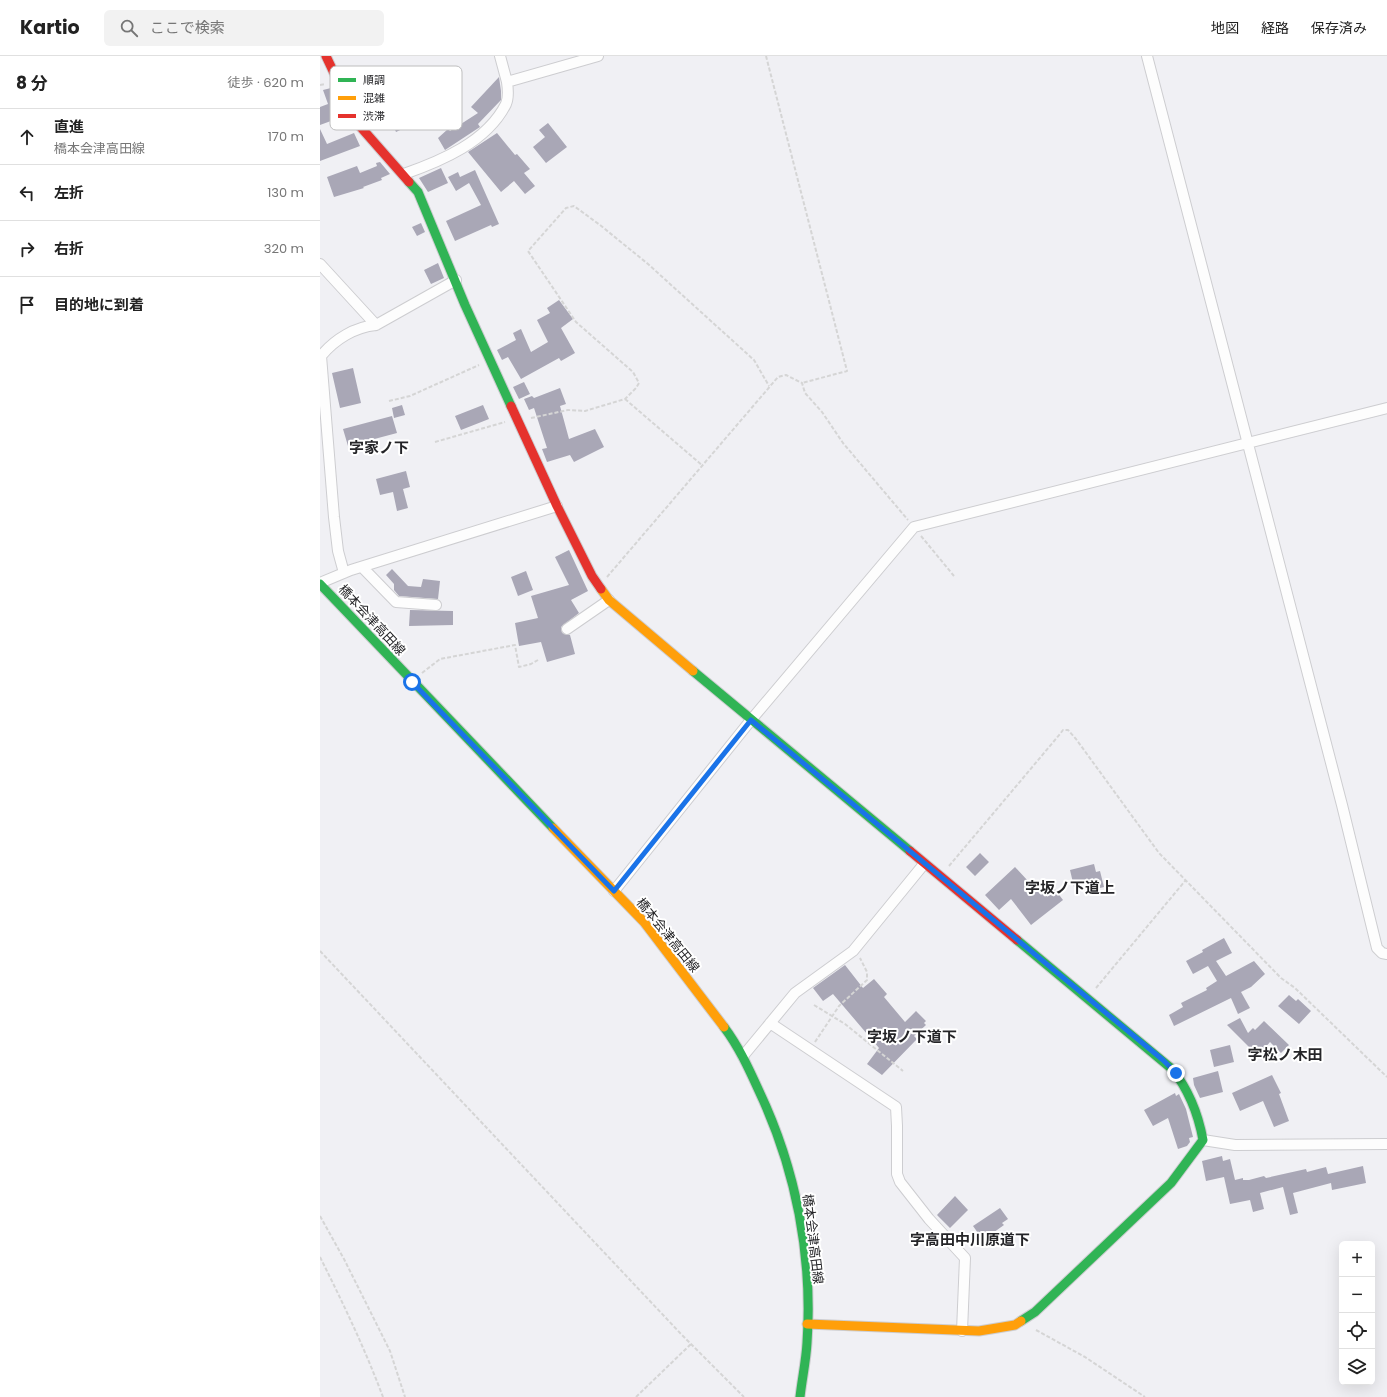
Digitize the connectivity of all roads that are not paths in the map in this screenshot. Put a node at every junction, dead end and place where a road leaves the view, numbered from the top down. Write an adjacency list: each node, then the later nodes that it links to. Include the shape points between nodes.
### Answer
1 (326, 56): 5 (street)
2 (500, 56): 6 (street)
3 (598, 56): 6 (street)
4 (1147, 56): 14 (street)
5 (331, 66)
6 (508, 82): 8 (street, via 506,103 483,132 454,154)
7 (364, 130): 8 (street)
8 (404, 174): 10 (street, via 418,192)
9 (320, 264): 11 (street)
10 (456, 280): 11 (street); 15 (street)
11 (376, 325): 12 (street, via 366,326 337,339)
12 (321, 356): 17 (street, via 334,517 338,551)
13 (1387, 408): 14 (street)
14 (1247, 444): 22 (street, via 914,527); 25 (street, via 1342,804 1377,948)
15 (557, 506): 16 (street); 19 (street, via 592,576)
16 (362, 566): 17 (street); 20 (street, via 396,602)
17 (344, 573): 18 (street)
18 (320, 583): 24 (street, 橋本会津高田線)
19 (609, 600): 21 (street); 22 (street)
20 (436, 605)
21 (567, 629)
22 (751, 720): 23 (street); 24 (street)
23 (924, 864): 26 (street, via 855,948 795,993); 28 (street, via 1163,1060 1187,1087)
24 (614, 891): 27 (street, 橋本会津高田線, via 644,922)
25 (1387, 954)
26 (770, 1023): 27 (street); 31 (street, via 896,1107 897,1174 900,1182 929,1219 965,1258)
27 (743, 1056): 30 (street, 橋本会津高田線, via 771,1116 790,1170 806,1263)
28 (1203, 1140): 29 (street, via 1234,1145); 31 (street, via 1171,1183 1036,1312 1015,1325)
29 (1387, 1144)
30 (808, 1324): 31 (street); 32 (street, 橋本会津高田線)
31 (962, 1331)
32 (800, 1397)

